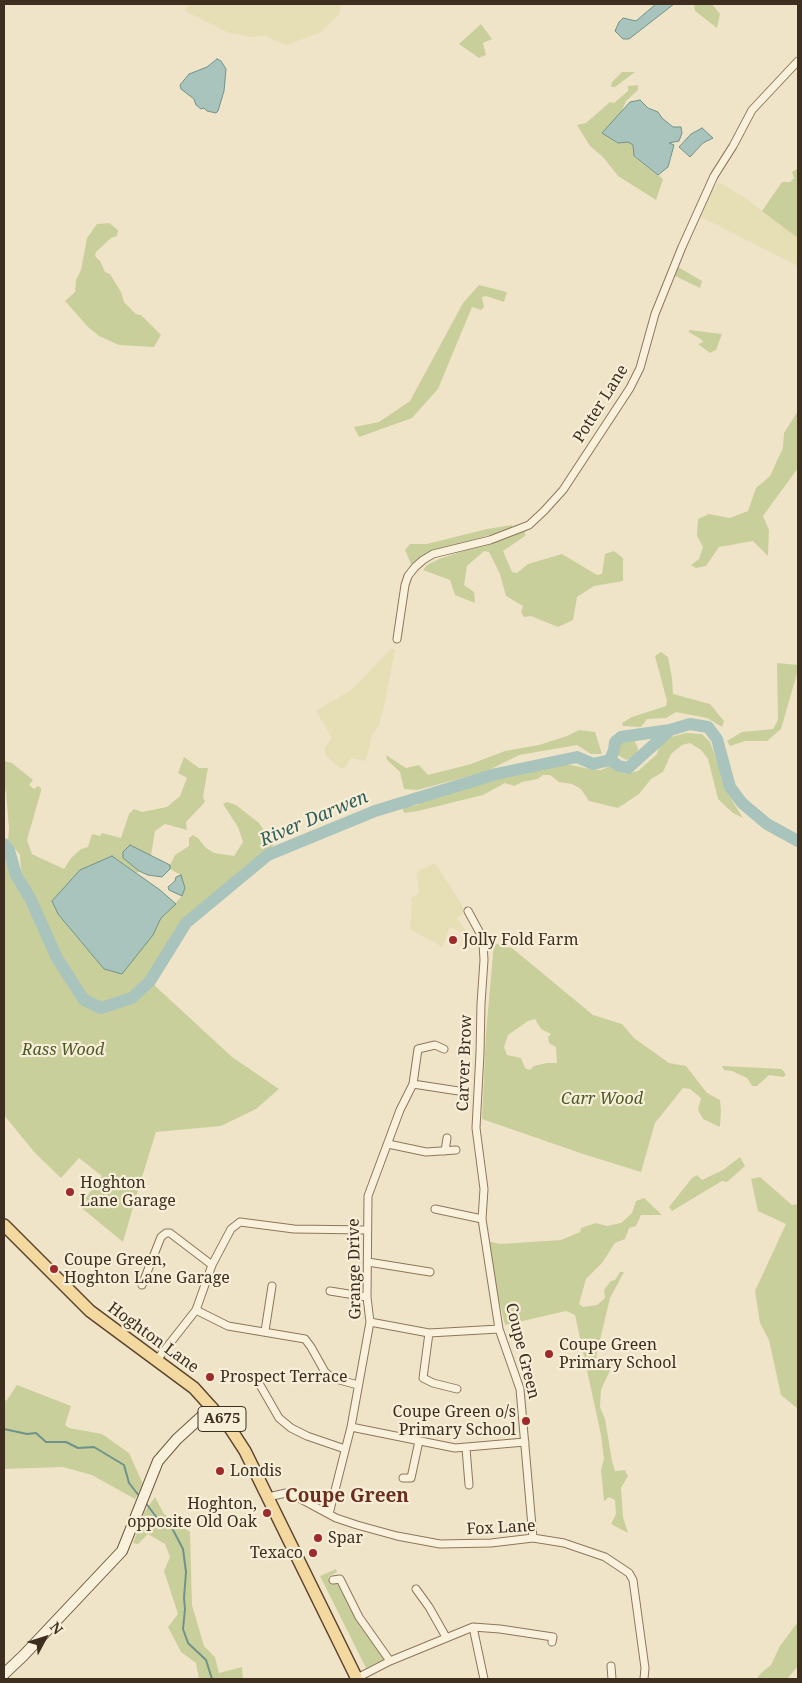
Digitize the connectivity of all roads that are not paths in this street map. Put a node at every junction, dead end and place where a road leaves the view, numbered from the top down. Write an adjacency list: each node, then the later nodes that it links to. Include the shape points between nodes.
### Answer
1 (798, 61): 2 (street, Potter Lane, via 752,110 714,176 655,314 640,368 563,490 528,525 490,540 433,554 415,567 405,585)
2 (397, 639)
3 (468, 911): 12 (street, Carver Brow, via 481,935 484,960 476,1128 484,1190)
4 (444, 1049): 5 (street, Grange Drive, via 435,1045 418,1049)
5 (413, 1084): 6 (street); 8 (street, Grange Drive)
6 (464, 1092)
7 (447, 1138): 10 (street)
8 (388, 1144): 10 (street, via 426,1152); 14 (street, Grange Drive, via 368,1196)
9 (456, 1150): 10 (street)
10 (445, 1151)
11 (435, 1208): 12 (street)
12 (482, 1219): 24 (street, Coupe Green)
13 (4, 1225): 27 (main road, Hoghton Lane / A675, via 90,1311)
14 (367, 1230): 15 (street, Grange Drive); 16 (street, via 294,1229 240,1222 231,1229)
15 (368, 1262): 17 (street); 21 (street, Grange Drive)
16 (212, 1265): 18 (street, via 166,1233 161,1237); 22 (street)
17 (430, 1272)
18 (142, 1285)
19 (272, 1286): 25 (street)
20 (330, 1291): 21 (street)
21 (367, 1297): 23 (street, Grange Drive)
22 (196, 1310): 25 (street, via 228,1326); 27 (street)
23 (370, 1322): 26 (street); 28 (street, Grange Drive)
24 (499, 1329): 26 (street); 34 (street, Coupe Green, via 520,1389)
25 (264, 1331): 28 (street, via 304,1339 332,1378)
26 (429, 1333): 30 (street, via 423,1378)
27 (156, 1361): 31 (main road, Hoghton Lane / A675, via 194,1388)
28 (358, 1385): 32 (street, Grange Drive)
29 (260, 1386): 36 (street, via 279,1418 291,1428)
30 (457, 1390)
31 (212, 1407): 39 (main road, Hoghton Lane / A675, via 245,1452); 49 (street, via 176,1439 158,1461 122,1552)
32 (351, 1427): 33 (street); 36 (street, Grange Drive)
33 (419, 1441): 35 (street); 37 (street, via 411,1478)
34 (525, 1442): 35 (street); 41 (street, Coupe Green)
35 (466, 1448): 38 (street)
36 (345, 1449): 40 (street, Grange Drive)
37 (403, 1478)
38 (469, 1485)
39 (268, 1497): 40 (street, Fox Lane, via 286,1493); 50 (main road, Hoghton Lane / A675)
40 (329, 1514): 41 (street, Fox Lane, via 397,1536 440,1544)
41 (533, 1538): 53 (street, Fox Lane, via 564,1543 605,1557 629,1573 633,1580)
42 (333, 1580): 47 (street, via 340,1579 359,1617)
43 (416, 1589): 45 (street)
44 (473, 1627): 45 (street); 46 (street, via 553,1638); 51 (street)
45 (446, 1638): 47 (street)
46 (552, 1642)
47 (390, 1661): 50 (street)
48 (611, 1666): 52 (street)
49 (4, 1674)
50 (357, 1679)
51 (484, 1679)
52 (612, 1679)
53 (644, 1679)

